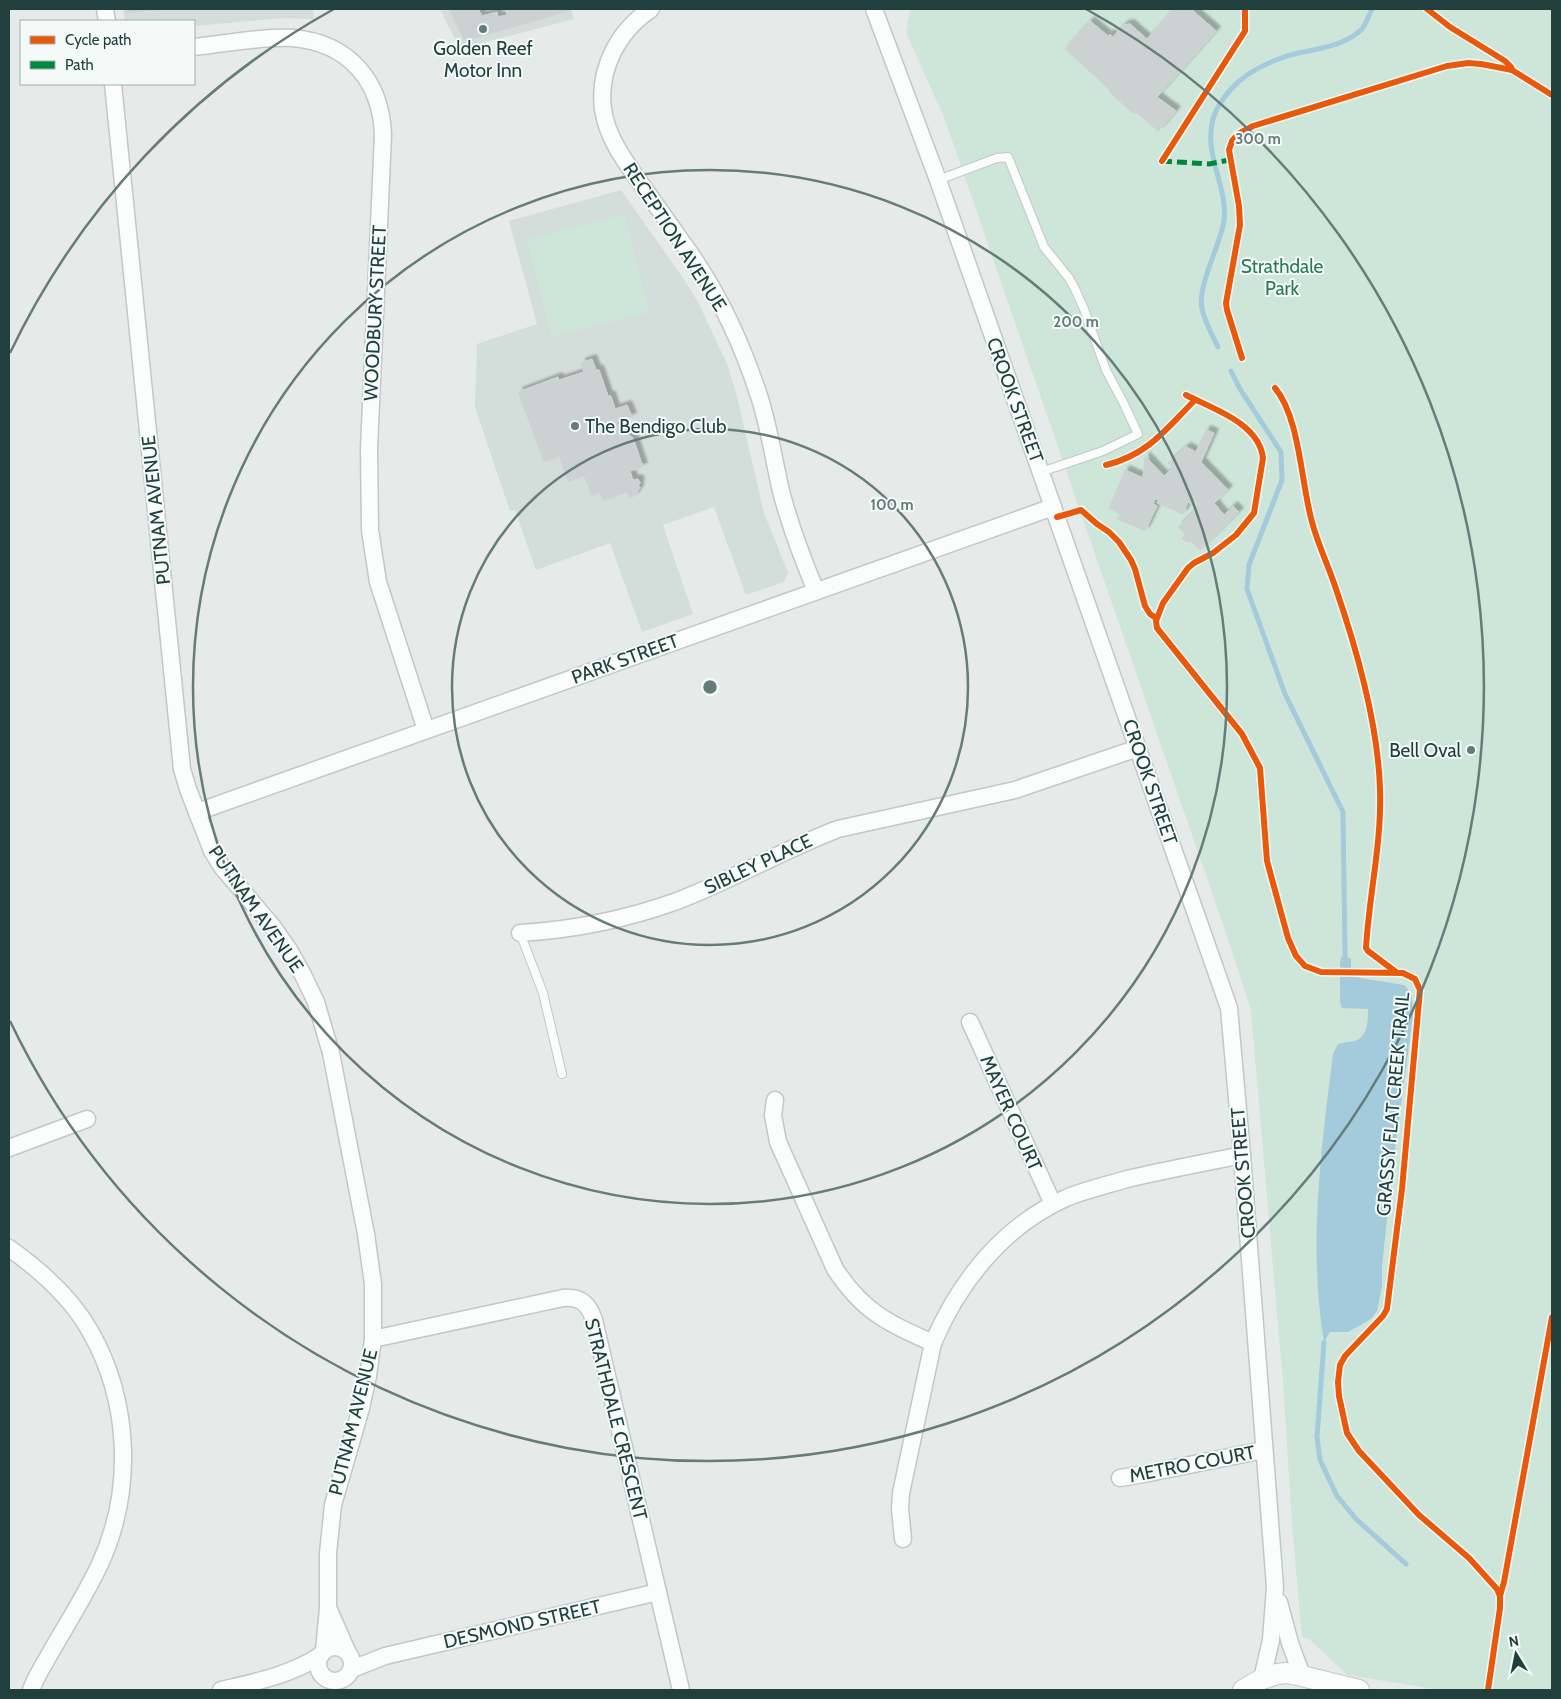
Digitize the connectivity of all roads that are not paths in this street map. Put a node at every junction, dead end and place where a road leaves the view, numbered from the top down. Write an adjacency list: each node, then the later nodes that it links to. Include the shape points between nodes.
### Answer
1 (651, 9): 8 (street, RECEPTION AVENUE, via 624,33 608,61 602,96 605,121 621,156 704,275 731,324 761,401 787,512)
2 (874, 9): 5 (street, CROOK STREET)
3 (195, 47): 9 (street, WOODBURY STREET, via 277,38 318,42 352,62 368,80 378,101 383,135 369,448 370,530 378,582)
4 (113, 85): 11 (street, PUTNAM AVENUE, via 182,768)
5 (938, 180): 6 (street, CROOK STREET); 6 (lane, via 1008,157 1044,247 1075,289 1106,370 1138,434 1103,451)
6 (1041, 472): 7 (street, CROOK STREET)
7 (1053, 507): 8 (street, PARK STREET); 10 (street, CROOK STREET)
8 (816, 591): 9 (street, PARK STREET)
9 (426, 730): 11 (street, PARK STREET)
10 (1138, 748): 12 (street, SIBLEY PLACE, via 1016,790 838,829 701,891 655,908 624,917 543,932); 18 (street, CROOK STREET, via 1229,1008)
11 (197, 812): 21 (street, PUTNAM AVENUE, via 218,860 289,950 324,1028 368,1242)
12 (520, 933): 14 (lane, SIBLEY PLACE, via 543,993)
13 (970, 1022): 19 (street, MAYER COURT)
14 (562, 1074)
15 (775, 1100): 22 (street, via 778,1142 835,1269 866,1307)
16 (87, 1119): 17 (street)
17 (9, 1148)
18 (1242, 1155): 19 (street, via 1116,1182); 23 (street, CROOK STREET)
19 (1053, 1204): 22 (street, via 988,1255 955,1298)
20 (9, 1248): 37 (street, via 59,1290 89,1330 113,1385 122,1429 120,1495 108,1542 91,1581)
21 (373, 1339): 27 (street, STRATHDALE CRESCENT, via 563,1298 574,1297 585,1302 594,1320); 28 (street, PUTNAM AVENUE, via 361,1408 333,1506 328,1553)
22 (933, 1343): 25 (street, via 901,1493)
23 (1264, 1450): 24 (street, METRO COURT); 26 (street, CROOK STREET)
24 (1120, 1478)
25 (903, 1540)
26 (1275, 1588): 35 (street, CROOK STREET, via 1290,1643); 36 (street, CROOK STREET, via 1271,1640)
27 (658, 1592): 31 (street, DESMOND STREET); 39 (street, STRATHDALE CRESCENT)
28 (328, 1608): 29 (street, PUTNAM AVENUE); 30 (street, PUTNAM AVENUE)
29 (348, 1651): 30 (street, via 338,1647 328,1648); 31 (street, DESMOND STREET); 33 (street, via 351,1657)
30 (322, 1653): 32 (street, via 302,1666); 34 (street, via 318,1666)
31 (385, 1656): 33 (street, DESMOND STREET)
32 (272, 1678): 34 (street); 38 (street)
33 (347, 1679): 34 (street)
34 (326, 1681)
35 (1305, 1681): 36 (street, via 1277,1674); 41 (street)
36 (1260, 1683): 40 (street)
37 (31, 1690)
38 (222, 1690)
39 (681, 1690)
40 (1243, 1690)
41 (1359, 1690)

